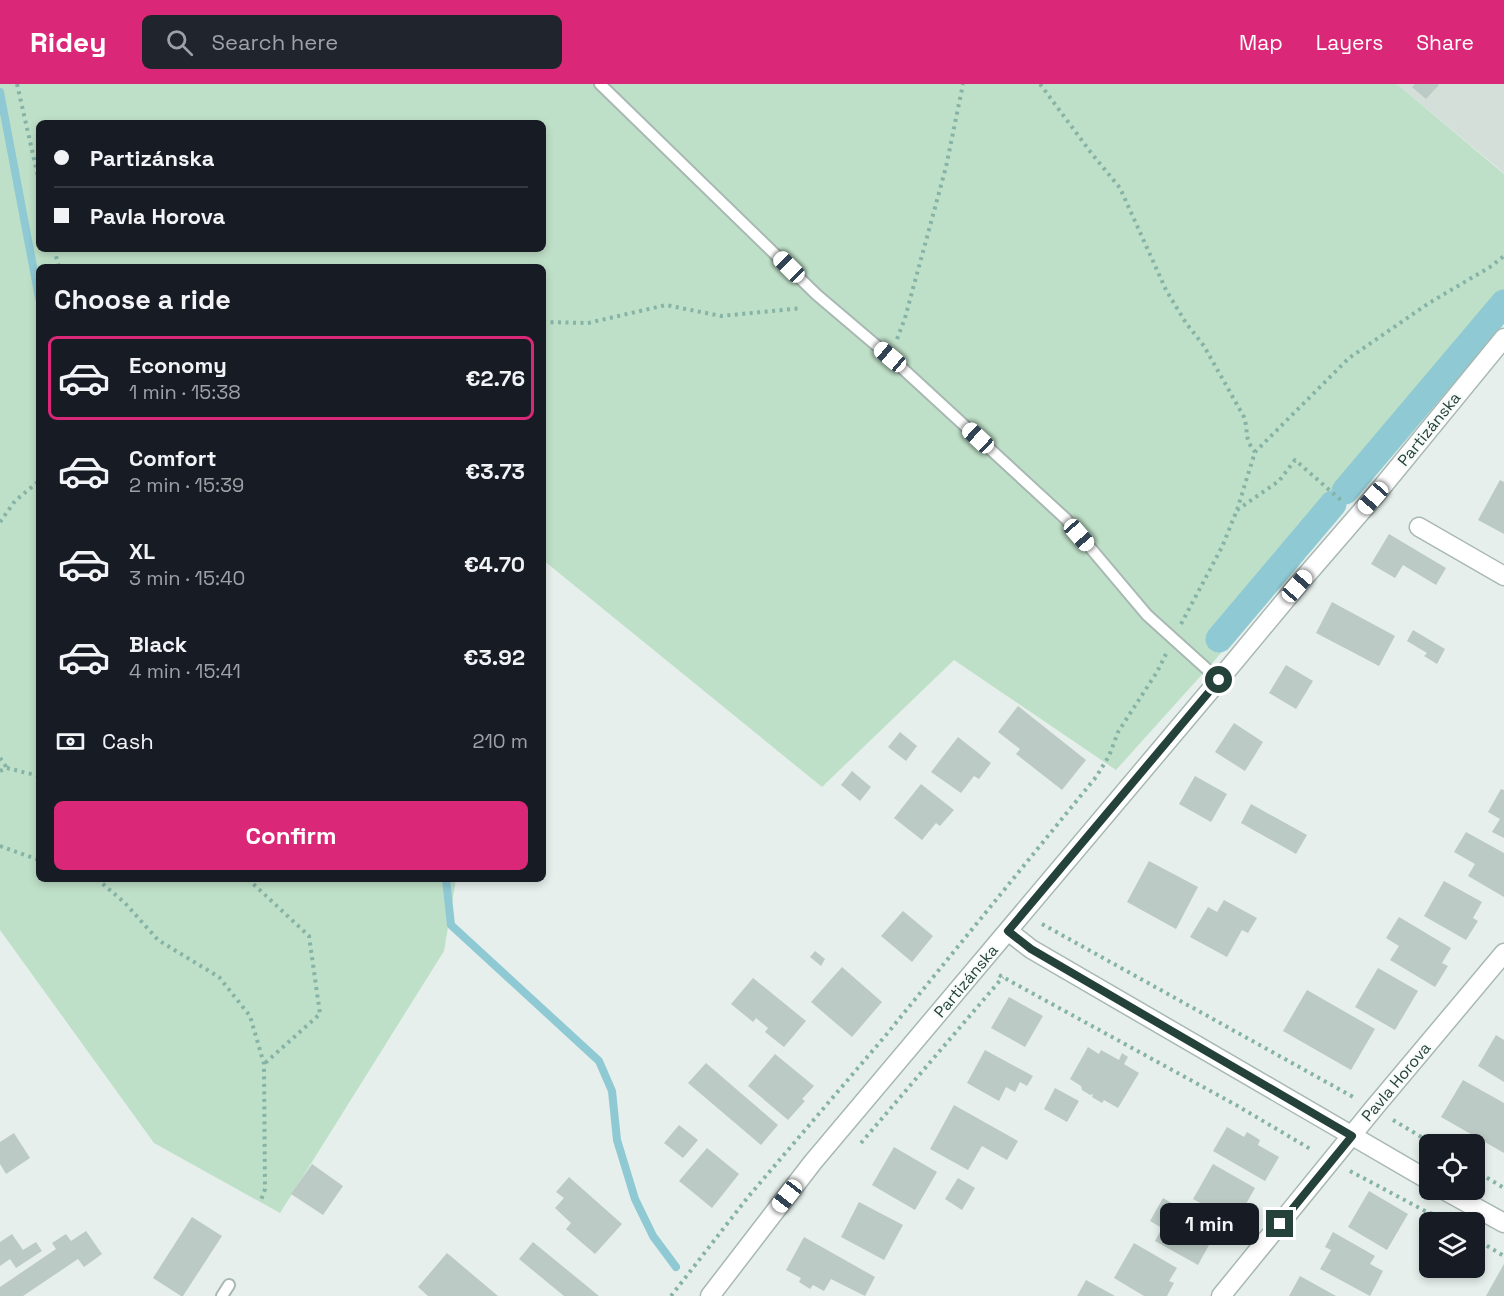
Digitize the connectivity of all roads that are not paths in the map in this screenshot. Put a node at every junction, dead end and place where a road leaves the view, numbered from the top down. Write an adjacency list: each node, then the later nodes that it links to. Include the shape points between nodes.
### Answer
1 (600, 84): 5 (lane, via 817,295 1066,519 1147,615)
2 (1504, 338): 5 (street, Partizánska)
3 (1419, 527): 4 (street)
4 (1504, 576)
5 (1219, 680): 6 (street, Partizánska)
6 (1008, 931): 8 (street, via 1031,949); 14 (street, Partizánska, via 813,1162)
7 (1504, 953): 8 (street, Pavla Horova)
8 (1352, 1136): 9 (street); 15 (street, Pavla Horova)
9 (1419, 1175)
10 (1462, 1200): 11 (street)
11 (1504, 1223)
12 (230, 1285): 13 (lane)
13 (222, 1296)
14 (710, 1296)
15 (1221, 1296)

